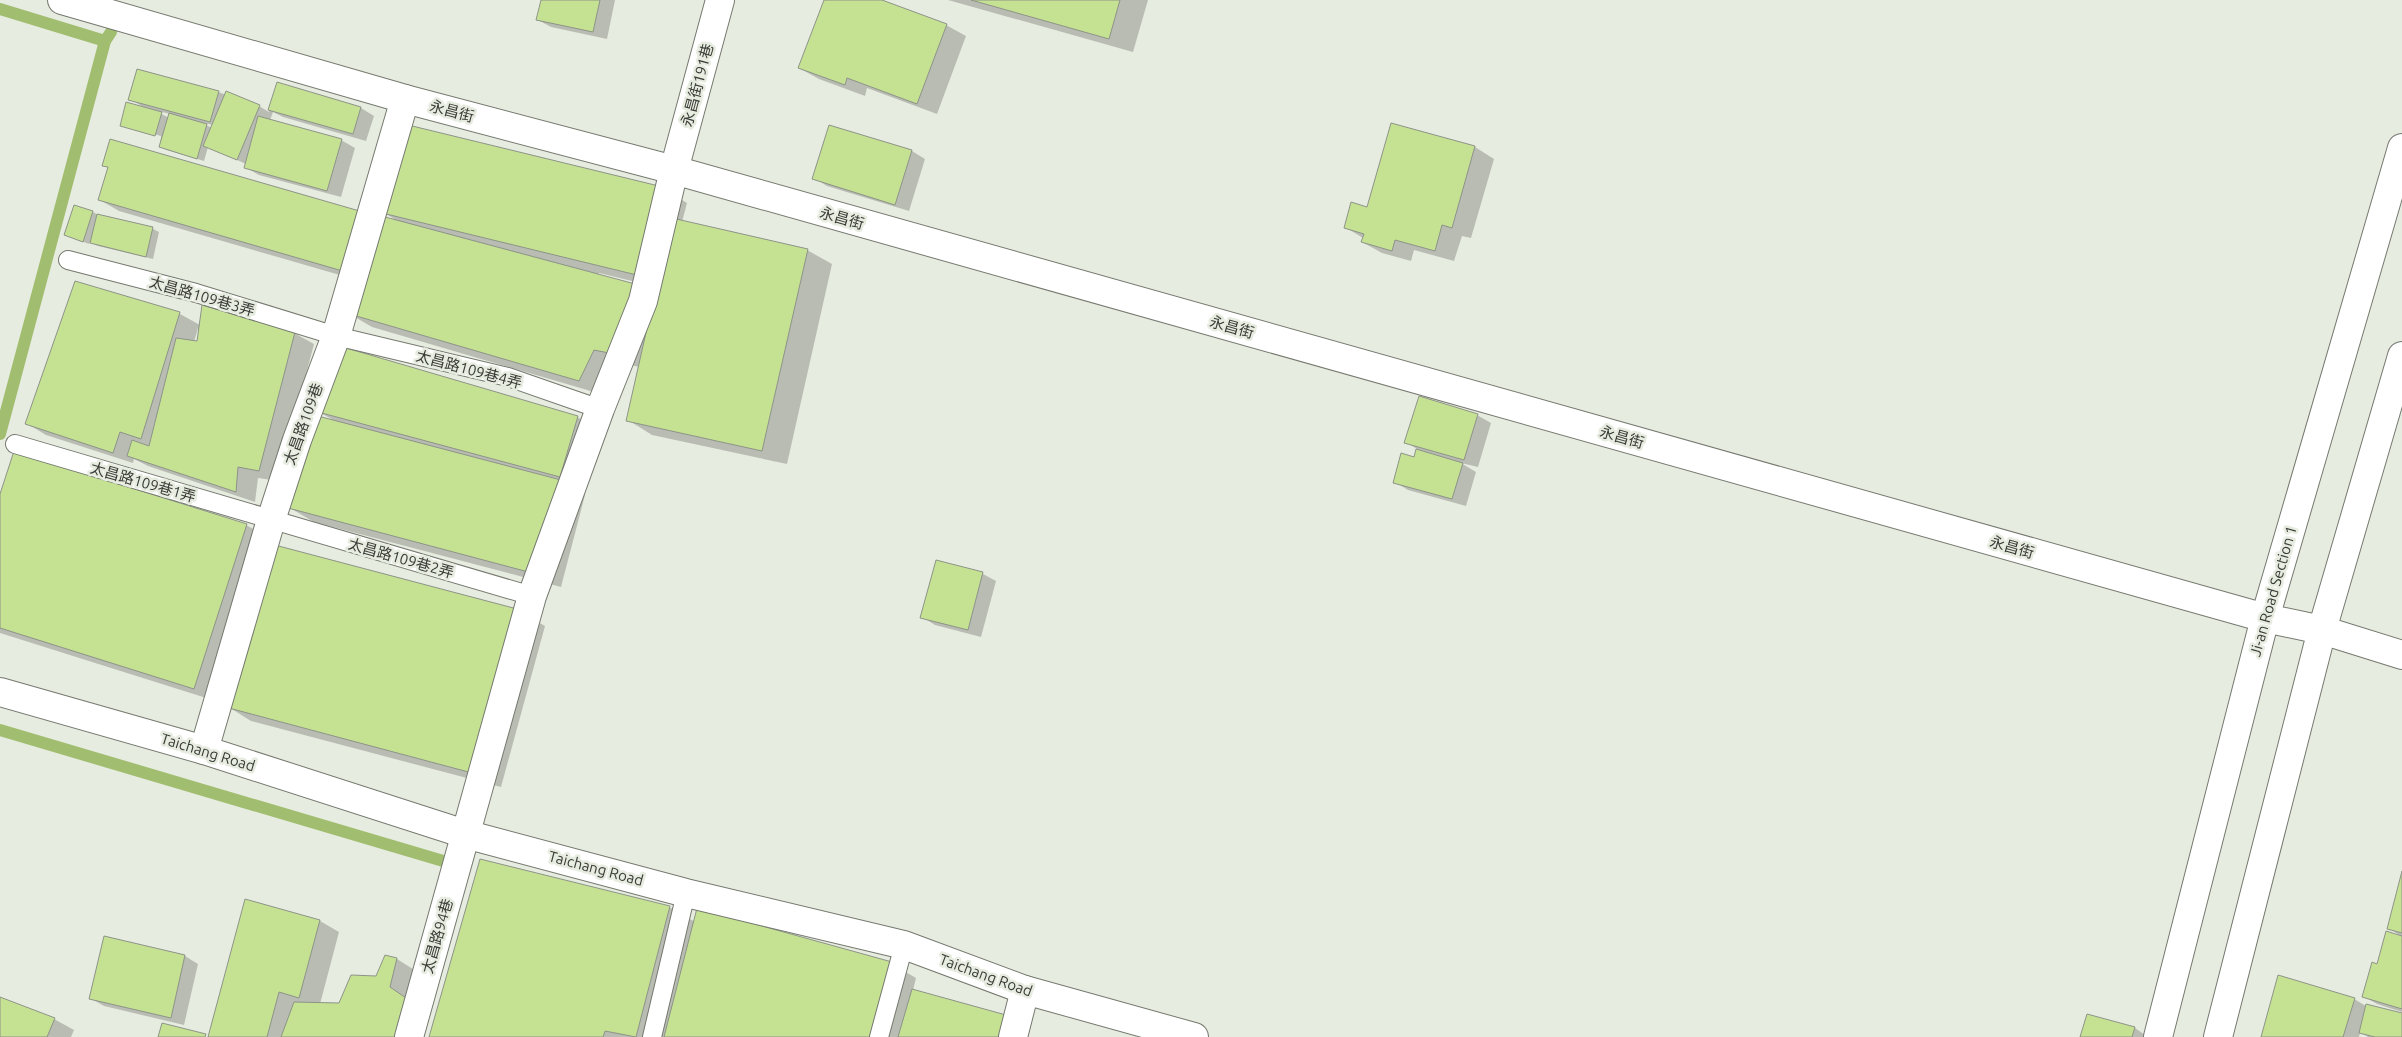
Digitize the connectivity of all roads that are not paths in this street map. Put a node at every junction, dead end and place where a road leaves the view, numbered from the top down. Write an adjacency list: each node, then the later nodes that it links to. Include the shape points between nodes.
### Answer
1 (62, 0): 3 (street, 永昌街)
2 (720, 0): 5 (street, 永昌街191巷)
3 (405, 99): 5 (street, 永昌街); 7 (street, 太昌路109巷)
4 (2402, 148): 13 (street, Ji-an Road Section 1)
5 (674, 170): 9 (street, 永昌街191巷, via 643,301); 13 (street, 永昌街)
6 (68, 260): 7 (lane, 太昌路109巷3弄, via 196,293)
7 (336, 336): 9 (lane, 太昌路109巷4弄, via 508,378); 11 (street, 太昌路109巷)
8 (2402, 356): 14 (street)
9 (600, 408): 12 (street, 太昌路94巷)
10 (15, 444): 11 (lane, 太昌路109巷1弄)
11 (271, 520): 12 (lane, 太昌路109巷2弄); 17 (street, 太昌路109巷)
12 (532, 596): 18 (street, 太昌路94巷)
13 (2264, 618): 14 (street, 永昌街); 27 (street, Ji-an Road Section 1)
14 (2322, 630): 15 (street, 永昌街); 28 (street)
15 (2402, 655)
16 (0, 692): 17 (street, Taichang Road)
17 (204, 750): 18 (street, Taichang Road)
18 (465, 834): 19 (street, Taichang Road); 22 (street, 太昌路94巷)
19 (686, 893): 20 (street, Taichang Road); 23 (lane)
20 (904, 945): 21 (street, Taichang Road); 24 (lane)
21 (1024, 990): 25 (street); 26 (street, Taichang Road)
22 (409, 1037)
23 (652, 1037)
24 (879, 1037)
25 (1013, 1037)
26 (1194, 1037)
27 (2158, 1037)
28 (2218, 1037)

